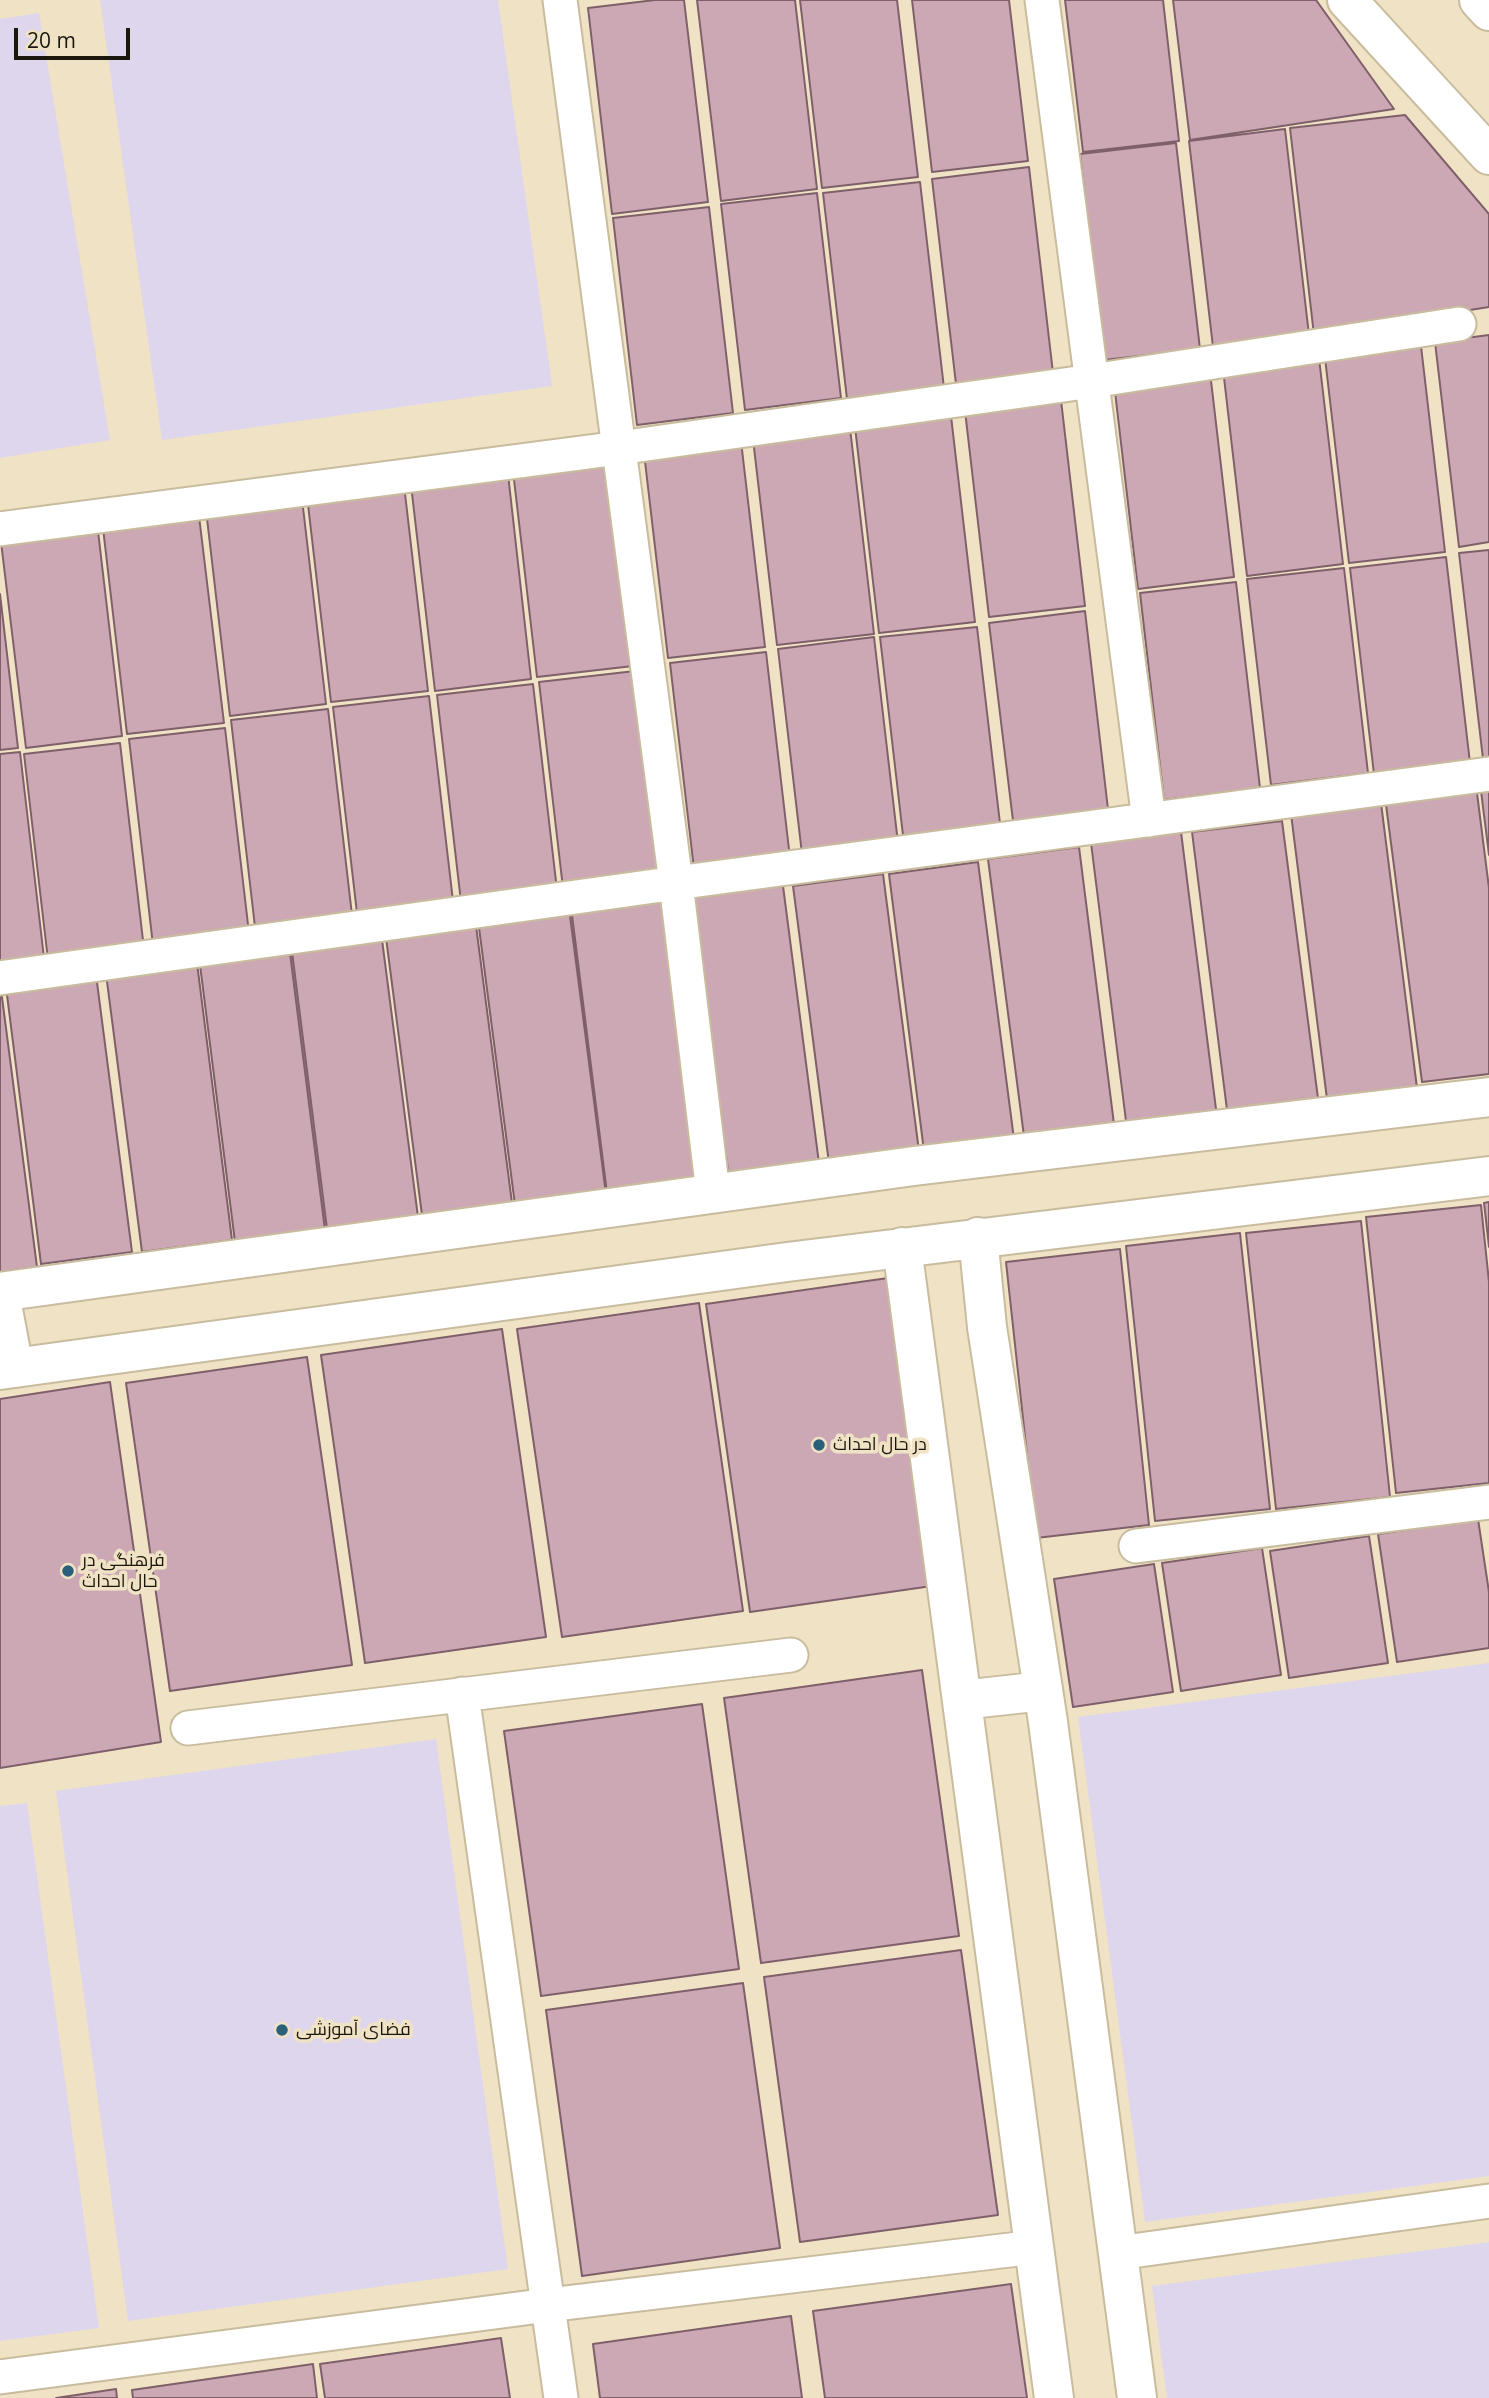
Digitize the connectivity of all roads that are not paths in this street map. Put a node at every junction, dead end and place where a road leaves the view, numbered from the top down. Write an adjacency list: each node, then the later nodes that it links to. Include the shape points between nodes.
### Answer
1 (560, 0): 9 (street)
2 (1042, 0): 8 (street)
3 (1347, 0): 6 (street)
4 (1479, 0): 5 (street)
5 (1489, 11)
6 (1489, 155)
7 (1459, 324): 8 (street)
8 (1092, 381): 9 (street); 12 (street)
9 (619, 448): 10 (street); 13 (street)
10 (0, 529)
11 (1489, 774): 12 (street)
12 (1149, 820): 13 (street)
13 (676, 883): 14 (street); 17 (street)
14 (0, 978)
15 (1489, 1097): 17 (street)
16 (1489, 1176): 18 (street)
17 (713, 1193): 20 (street)
18 (978, 1237): 19 (street); 25 (street, via 986,1327)
19 (902, 1247): 21 (street); 27 (street)
20 (0, 1293): 21 (street)
21 (7, 1369)
22 (1489, 1502): 23 (street)
23 (1136, 1546)
24 (791, 1655): 26 (street)
25 (1043, 1691): 27 (street); 31 (street)
26 (463, 1694): 28 (street); 32 (street)
27 (962, 1699): 30 (street)
28 (188, 1728)
29 (1489, 2201): 31 (street)
30 (1035, 2247): 32 (street); 35 (street)
31 (1118, 2253): 36 (street)
32 (548, 2305): 33 (street); 34 (street)
33 (0, 2377)
34 (561, 2398)
35 (1054, 2398)
36 (1137, 2398)

